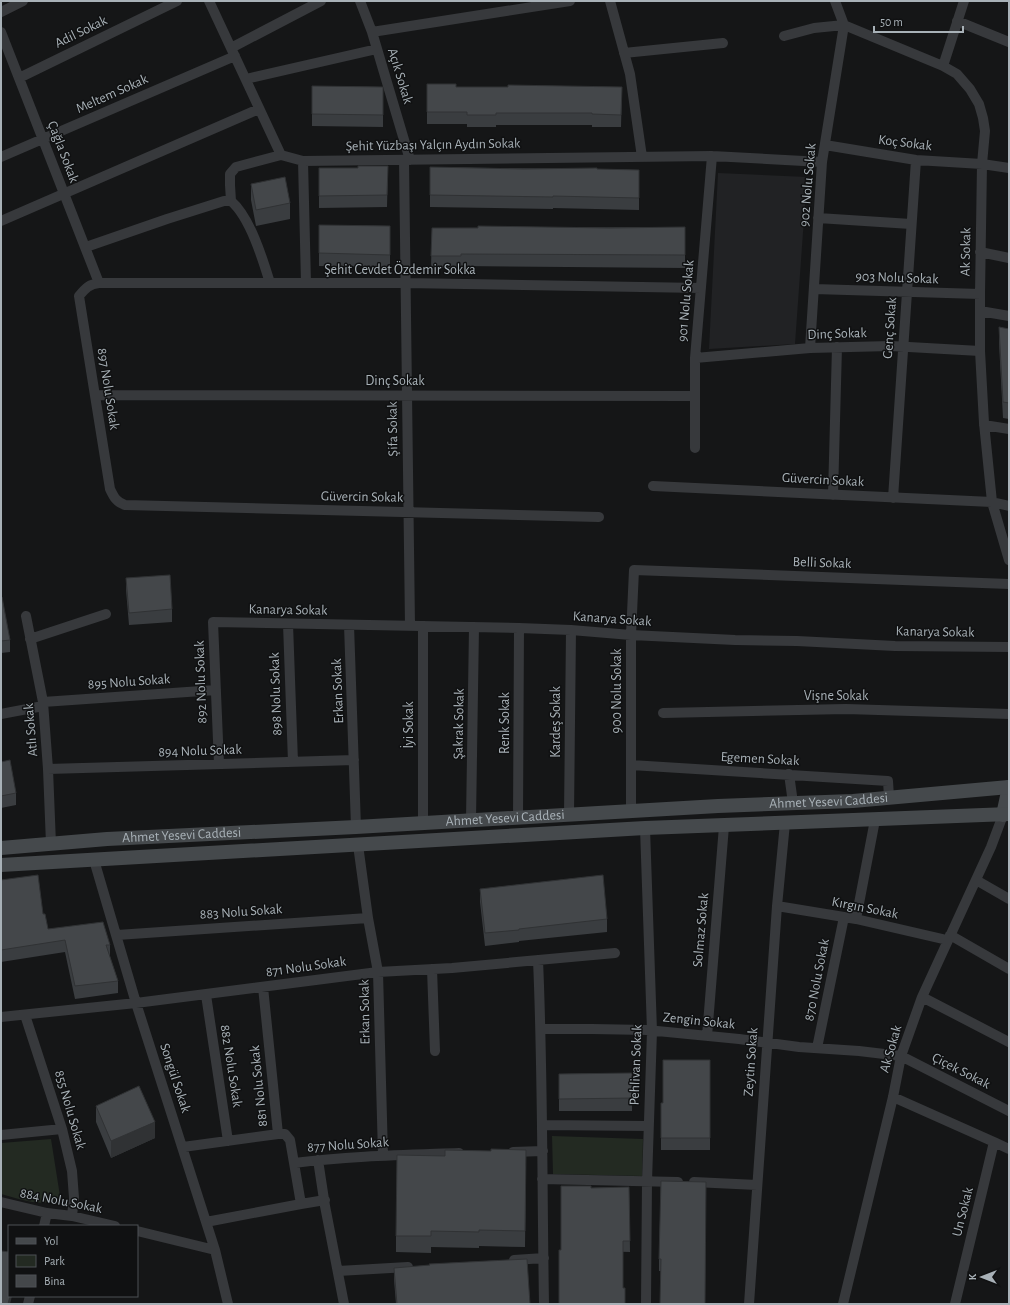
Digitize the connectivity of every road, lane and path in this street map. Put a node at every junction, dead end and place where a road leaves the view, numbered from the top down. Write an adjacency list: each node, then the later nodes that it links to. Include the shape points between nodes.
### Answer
1 (23, 1): 10 (street)
2 (177, 1): 22 (street, Adil Sokak)
3 (209, 1): 19 (street)
4 (321, 1): 19 (street, Meltem Sokak)
5 (360, 1): 14 (street, Açık Sokak)
6 (570, 1): 14 (street)
7 (610, 1): 20 (street)
8 (835, 1): 12 (street)
9 (964, 1): 11 (street)
10 (1, 12)
11 (957, 21): 16 (street); 21 (street)
12 (844, 25): 15 (street, via 814,28); 21 (street, Ak Sokak); 26 (street, 902 Nolu Sokak)
13 (1, 32): 22 (street, Çağla Sokak)
14 (372, 32): 18 (street, Açık Sokak)
15 (784, 36)
16 (1009, 42)
17 (723, 43): 20 (street)
18 (377, 49): 23 (street); 31 (street, Açık Sokak)
19 (233, 52): 23 (street); 25 (street, Meltem Sokak)
20 (624, 53): 29 (street, via 630,74)
21 (943, 66): 35 (street, Ak Sokak, via 957,74 979,104 985,132)
22 (19, 78): 25 (street, Çağla Sokak)
23 (246, 79): 24 (street)
24 (260, 109): 27 (street); 37 (street)
25 (43, 139): 30 (street, Meltem Sokak); 37 (street, Çağla Sokak)
26 (825, 145): 32 (street, Koç Sokak); 34 (street, 902 Nolu Sokak)
27 (281, 155): 33 (street, Şehit Yüzbaşı Yalçın Aydın Sokak); 38 (street, via 236,167 230,174)
28 (712, 156): 29 (street, Şehit Yüzbaşı Yalçın Aydın Sokak); 34 (street, Şehit Yüzbaşı Yalçın Aydın Sokak); 49 (street, 901 Nolu Sokak)
29 (642, 157): 31 (street, Şehit Yüzbaşı Yalçın Aydın Sokak)
30 (1, 158)
31 (407, 160): 33 (street, Şehit Yüzbaşı Yalçın Aydın Sokak); 48 (street, Şifa Sokak)
32 (916, 160): 35 (street, Koç Sokak); 41 (street, Genç Sokak)
33 (303, 161): 47 (street)
34 (822, 162): 39 (street, 902 Nolu Sokak)
35 (982, 164): 36 (street, Koç Sokak); 43 (street, Ak Sokak)
36 (1009, 168)
37 (64, 194): 40 (street); 42 (street, Çağla Sokak)
38 (231, 201): 42 (street, via 167,219); 46 (street, via 236,204 248,225)
39 (818, 218): 41 (street); 50 (street, 902 Nolu Sokak)
40 (1, 221)
41 (911, 224): 51 (street, Genç Sokak)
42 (86, 247): 45 (street, Çağla Sokak)
43 (980, 252): 44 (street); 52 (street, Ak Sokak)
44 (1009, 258)
45 (99, 282): 46 (street, Şehit Cevdet Özdemir Sokka); 60 (street, 897 Nolu Sokak, via 85,288 79,296)
46 (270, 283): 47 (street, Şehit Cevdet Özdemir Sokka)
47 (306, 283): 48 (street, Şehit Cevdet Özdemir Sokka)
48 (406, 283): 49 (street, Şehit Cevdet Özdemir Sokka); 61 (street, Şifa Sokak)
49 (701, 288): 59 (street, 901 Nolu Sokak)
50 (814, 289): 51 (street, 903 Nolu Sokak); 57 (street, 902 Nolu Sokak)
51 (907, 292): 52 (street, 903 Nolu Sokak); 56 (street, Genç Sokak)
52 (980, 294): 53 (street, Ak Sokak)
53 (980, 311): 54 (street); 58 (street, Ak Sokak)
54 (1009, 316)
55 (837, 347): 56 (street, Dinç Sokak); 57 (street, Dinç Sokak); 67 (street)
56 (903, 347): 58 (street, Dinç Sokak); 68 (street, Genç Sokak)
57 (810, 348): 59 (street, Dinç Sokak)
58 (980, 350): 63 (street, Ak Sokak)
59 (695, 358): 62 (street, 901 Nolu Sokak)
60 (95, 395): 61 (street, Dinç Sokak); 70 (street, 897 Nolu Sokak, via 110,489 118,503)
61 (407, 395): 62 (street, Dinç Sokak); 72 (street, Şifa Sokak)
62 (695, 396): 65 (street, 901 Nolu Sokak)
63 (984, 425): 64 (street); 69 (street, Ak Sokak)
64 (1009, 429)
65 (695, 448)
66 (653, 486): 67 (street, Güvercin Sokak)
67 (833, 495): 68 (street, Güvercin Sokak)
68 (893, 498): 69 (street, Güvercin Sokak)
69 (992, 502): 71 (street, Güvercin Sokak); 74 (street, Ak Sokak)
70 (125, 505): 72 (street, Güvercin Sokak)
71 (1009, 506)
72 (408, 512): 73 (street, Güvercin Sokak); 82 (street, Şifa Sokak)
73 (599, 517)
74 (1009, 560)
75 (634, 570): 76 (street, Belli Sokak); 87 (street, 900 Nolu Sokak)
76 (1009, 584)
77 (106, 614): 88 (street)
78 (26, 616): 88 (street, Atlı Sokak)
79 (213, 622): 80 (street, Kanarya Sokak); 90 (street, 892 Nolu Sokak)
80 (288, 624): 81 (street, Kanarya Sokak); 96 (street, 898 Nolu Sokak)
81 (350, 625): 82 (street, Kanarya Sokak); 95 (street, Erkan Sokak)
82 (410, 626): 83 (street, Kanarya Sokak)
83 (423, 626): 84 (street, Kanarya Sokak); 110 (street, İyi Sokak)
84 (474, 627): 85 (street, Kanarya Sokak); 108 (street, Şakrak Sokak)
85 (519, 628): 86 (street, Kanarya Sokak); 107 (street, Renk Sokak)
86 (571, 630): 87 (street, Kanarya Sokak); 105 (street, Kardeş Sokak)
87 (631, 635): 89 (street, Kanarya Sokak, via 894,646); 98 (street, 900 Nolu Sokak)
88 (30, 639): 91 (street, Atlı Sokak)
89 (1009, 647)
90 (216, 690): 91 (street, 895 Nolu Sokak); 97 (street, 892 Nolu Sokak)
91 (43, 704): 93 (street, 895 Nolu Sokak); 99 (street, Atlı Sokak)
92 (663, 713): 94 (street, Vişne Sokak, via 846,709)
93 (1, 714)
94 (1009, 714)
95 (354, 760): 96 (street, 894 Nolu Sokak); 113 (street, Erkan Sokak)
96 (293, 762): 97 (street, 894 Nolu Sokak)
97 (219, 764): 99 (street, 894 Nolu Sokak)
98 (631, 765): 100 (street, Egemen Sokak); 104 (street, 900 Nolu Sokak)
99 (48, 769): 115 (street, Atlı Sokak)
100 (789, 774): 102 (street, Egemen Sokak, via 888,781); 103 (street)
101 (1009, 787): 102 (main road, Ahmet Yesevi Caddesi); 106 (main road)
102 (889, 797): 103 (main road, Ahmet Yesevi Caddesi)
103 (793, 803): 104 (main road, Ahmet Yesevi Caddesi)
104 (631, 812): 105 (main road, Ahmet Yesevi Caddesi)
105 (569, 815): 107 (main road, Ahmet Yesevi Caddesi)
106 (1006, 815): 109 (main road, Ahmet Yesevi Caddesi); 120 (street, Ak Sokak)
107 (518, 818): 108 (main road, Ahmet Yesevi Caddesi)
108 (472, 820): 110 (main road, Ahmet Yesevi Caddesi)
109 (875, 820): 111 (main road, Ahmet Yesevi Caddesi); 125 (street)
110 (423, 823): 113 (main road, Ahmet Yesevi Caddesi)
111 (785, 823): 112 (main road, Ahmet Yesevi Caddesi); 122 (street, Zeytin Sokak)
112 (724, 826): 114 (main road, Ahmet Yesevi Caddesi); 141 (street, Solmaz Sokak)
113 (356, 827): 115 (main road, Ahmet Yesevi Caddesi)
114 (645, 828): 116 (main road, Ahmet Yesevi Caddesi); 140 (street, Pehlivan Sokak)
115 (51, 844): 117 (main road, Ahmet Yesevi Caddesi)
116 (358, 845): 118 (main road, Ahmet Yesevi Caddesi); 124 (street, Erkan Sokak)
117 (1, 848)
118 (94, 860): 119 (main road, Ahmet Yesevi Caddesi); 126 (street, Songül Sokak)
119 (1, 865)
120 (976, 880): 121 (street); 127 (street, Ak Sokak)
121 (1009, 899)
122 (776, 906): 123 (street, Kırgın Sokak); 143 (street, Zeytin Sokak)
123 (844, 917): 125 (street, Kırgın Sokak); 144 (street, 870 Nolu Sokak)
124 (368, 918): 126 (street, 883 Nolu Sokak); 132 (street, Erkan Sokak)
125 (856, 919): 127 (street, Kırgın Sokak)
126 (117, 935): 136 (street, Songül Sokak)
127 (949, 938): 130 (street, Kırgın Sokak); 135 (street, Ak Sokak)
128 (615, 953): 129 (street, 871 Nolu Sokak)
129 (538, 960): 131 (street, 871 Nolu Sokak); 139 (street)
130 (1009, 968)
131 (432, 969): 132 (street, 871 Nolu Sokak); 145 (street)
132 (378, 972): 133 (street, 871 Nolu Sokak); 161 (street, Erkan Sokak)
133 (263, 987): 134 (street, 871 Nolu Sokak); 152 (street, 881 Nolu Sokak)
134 (206, 994): 136 (street, 871 Nolu Sokak); 154 (street, 882 Nolu Sokak)
135 (922, 997): 142 (street); 146 (street, Ak Sokak)
136 (136, 1003): 137 (street, 871 Nolu Sokak); 156 (street, Songül Sokak)
137 (25, 1015): 138 (street, 871 Nolu Sokak); 151 (street, 855 Nolu Sokak)
138 (1, 1017)
139 (541, 1030): 140 (street, Zengin Sokak); 149 (street)
140 (652, 1031): 141 (street, Zengin Sokak); 150 (street, Pehlivan Sokak)
141 (707, 1036): 143 (street, Zengin Sokak)
142 (1009, 1042)
143 (767, 1043): 144 (street, Zengin Sokak); 166 (street, Zeytin Sokak)
144 (817, 1048): 146 (street, Zengin Sokak)
145 (435, 1051)
146 (901, 1056): 147 (street, Ak Sokak); 148 (street, Çiçek Sokak)
147 (893, 1097): 155 (street); 186 (street, Ak Sokak)
148 (1009, 1111)
149 (543, 1125): 150 (street); 158 (street)
150 (648, 1126): 165 (street, Pehlivan Sokak)
151 (62, 1129): 153 (street); 171 (street, 855 Nolu Sokak, via 72,1171)
152 (278, 1134): 154 (street, 881 Nolu Sokak); 163 (street, via 285,1134 290,1140)
153 (1, 1135)
154 (228, 1141): 156 (street, 881 Nolu Sokak)
155 (994, 1142): 157 (street); 187 (street, Un Sokak)
156 (183, 1147): 172 (street, Songül Sokak)
157 (1009, 1149)
158 (543, 1151): 159 (street); 164 (street)
159 (503, 1152)
160 (471, 1153): 161 (street, 877 Nolu Sokak)
161 (383, 1155): 162 (street, 877 Nolu Sokak)
162 (318, 1160): 163 (street, 877 Nolu Sokak); 167 (street)
163 (294, 1163): 169 (street, 877 Nolu Sokak)
164 (542, 1179): 165 (street); 177 (street)
165 (647, 1180): 166 (street); 184 (street, Pehlivan Sokak)
166 (757, 1185): 185 (street, Zeytin Sokak)
167 (324, 1200): 169 (street); 180 (street)
168 (1, 1202): 170 (street, 884 Nolu Sokak)
169 (302, 1204): 172 (street)
170 (47, 1213): 171 (street, 884 Nolu Sokak); 173 (street)
171 (72, 1216): 174 (street, 884 Nolu Sokak)
172 (206, 1222): 176 (street, Songül Sokak)
173 (44, 1225)
174 (111, 1225)
175 (138, 1231): 176 (street)
176 (215, 1250): 181 (street, Songül Sokak)
177 (544, 1258): 178 (street); 183 (street)
178 (504, 1261)
179 (417, 1266): 180 (street)
180 (338, 1271): 182 (street)
181 (228, 1304)
182 (344, 1304)
183 (544, 1304)
184 (646, 1304)
185 (749, 1304)
186 (843, 1304)
187 (955, 1304)

